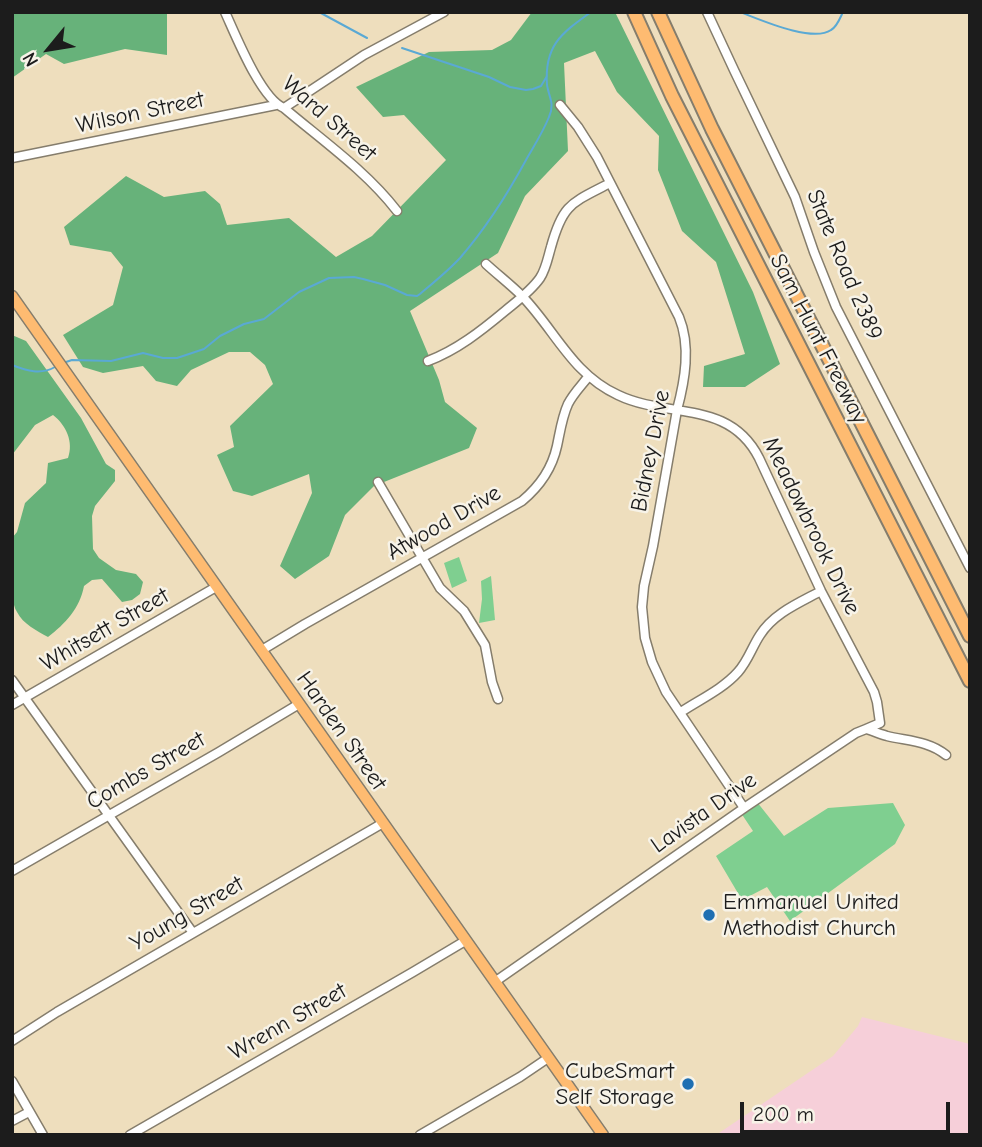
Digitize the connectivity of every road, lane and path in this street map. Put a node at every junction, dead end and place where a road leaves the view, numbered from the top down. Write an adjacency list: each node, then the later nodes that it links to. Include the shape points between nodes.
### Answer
1 (225, 12): 7 (street, Ward Street, via 250,66)
2 (444, 12): 7 (street, Wilson Street)
3 (634, 12): 25 (highway, Sam Hunt Freeway, via 684,120)
4 (658, 12): 22 (highway, Sam Hunt Freeway, via 712,129)
5 (708, 12): 19 (street, State Road 2389, via 795,197 836,307)
6 (560, 105): 9 (street, Bidney Drive)
7 (280, 106): 8 (street, Wilson Street); 10 (street, Ward Street, via 361,172)
8 (12, 158)
9 (610, 183): 13 (street, via 566,210 544,269); 16 (street, Bidney Drive, via 681,322 685,357)
10 (397, 211)
11 (486, 264): 13 (street, Meadowbrook Drive)
12 (12, 296): 20 (main road, Harden Street)
13 (523, 296): 14 (street, via 463,343); 15 (street, Meadowbrook Drive)
14 (428, 361)
15 (588, 377): 16 (street, Meadowbrook Drive, via 618,396); 18 (street, Atwood Drive, via 569,402 554,458 540,484 522,501)
16 (677, 410): 21 (street, Meadowbrook Drive, via 722,420 748,439); 30 (street, Bidney Drive, via 642,607 652,662)
17 (378, 482): 18 (street)
18 (421, 558): 23 (street, Atwood Drive); 27 (street, via 485,645)
19 (970, 568)
20 (216, 587): 23 (main road, Harden Street); 26 (street, Whitsett Street)
21 (821, 591): 30 (street, via 773,619 738,672); 31 (street, Meadowbrook Drive, via 874,692 880,723)
22 (970, 636)
23 (262, 650): 28 (main road, Harden Street)
24 (12, 680): 26 (street)
25 (970, 681)
26 (25, 698): 29 (street, Whitsett Street); 34 (street)
27 (498, 699)
28 (299, 704): 34 (street, Combs Street); 35 (main road, Harden Street)
29 (12, 705)
30 (681, 712): 33 (street, Bidney Drive)
31 (866, 729): 32 (street, via 922,742); 33 (street, Lavista Drive)
32 (946, 755)
33 (744, 808): 39 (street, Lavista Drive)
34 (109, 815): 36 (street, Combs Street); 37 (street)
35 (383, 823): 37 (street, Young Street); 38 (main road, Harden Street)
36 (12, 871)
37 (192, 933): 40 (street, Young Street)
38 (465, 941): 39 (main road, Harden Street); 46 (street, Wrenn Street)
39 (496, 981): 41 (main road, Harden Street)
40 (12, 1041)
41 (548, 1058): 47 (street); 48 (main road, Harden Street)
42 (12, 1081): 43 (street)
43 (29, 1112): 44 (street); 45 (street)
44 (12, 1121)
45 (43, 1135)
46 (130, 1135)
47 (420, 1135)
48 (603, 1135)

